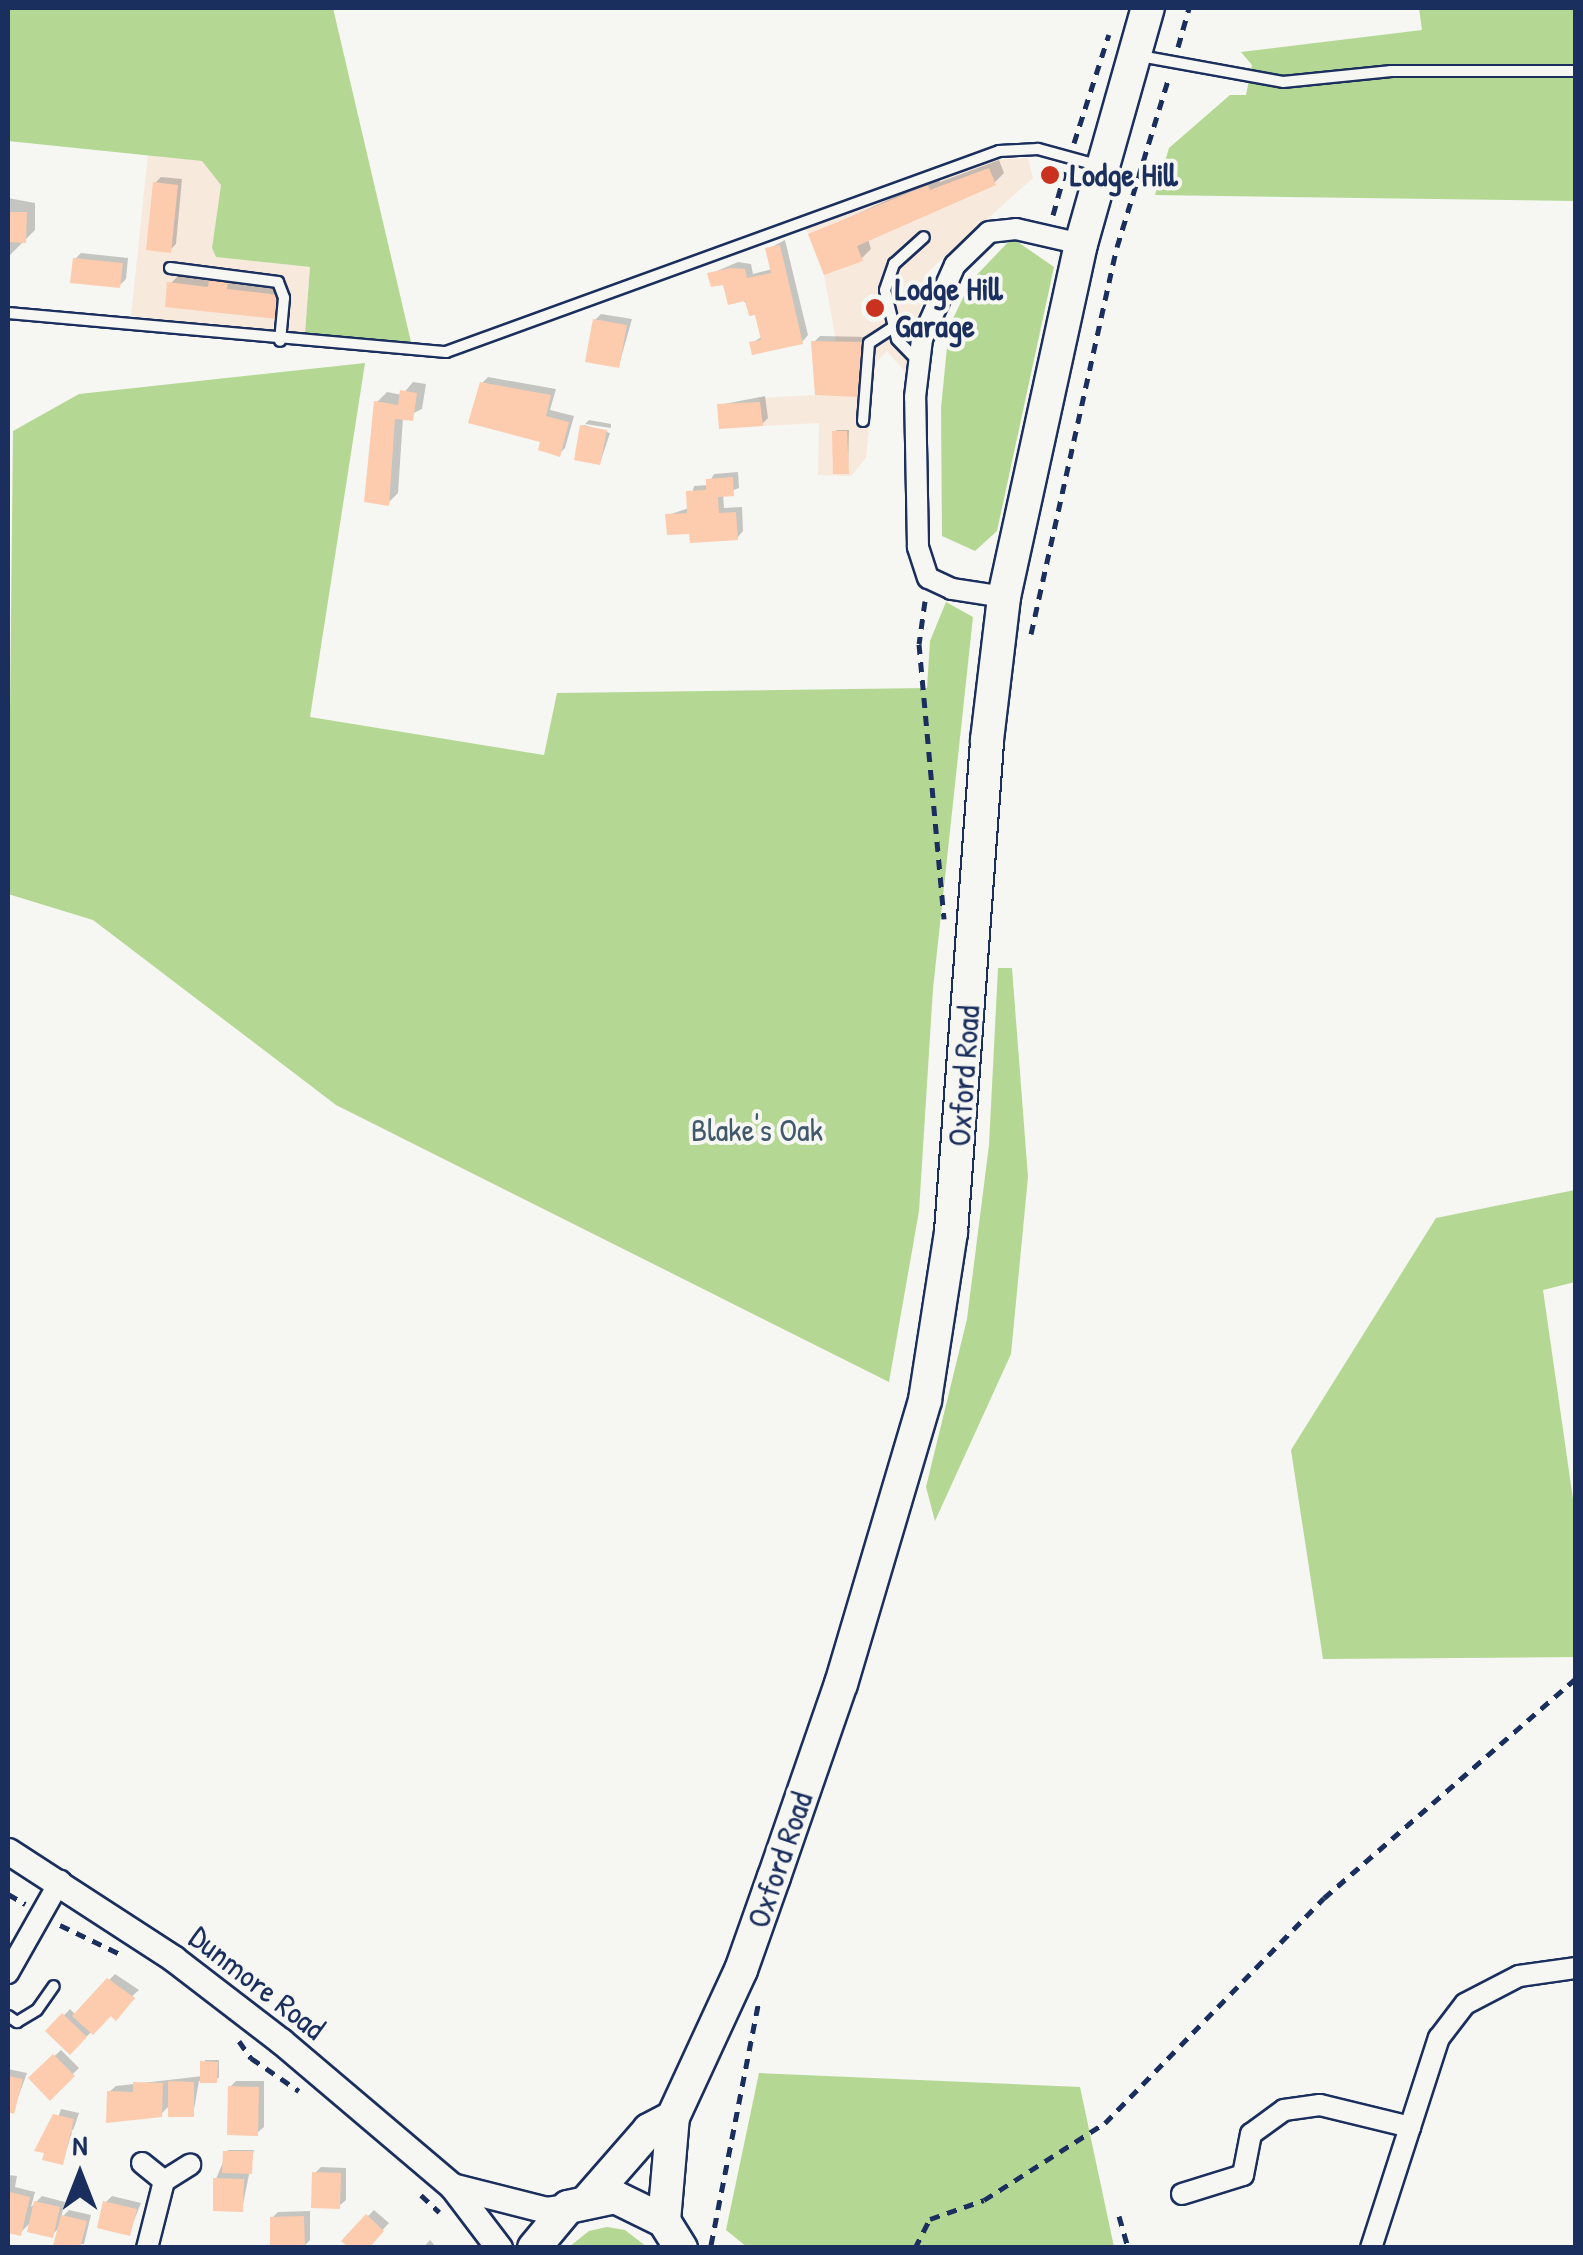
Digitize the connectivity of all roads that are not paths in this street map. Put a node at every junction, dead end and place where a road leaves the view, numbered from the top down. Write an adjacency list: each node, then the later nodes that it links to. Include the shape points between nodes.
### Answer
1 (1148, 8): 2 (main road, Oxford Road)
2 (1133, 54): 3 (lane, via 1282,82 1391,72); 4 (main road, Oxford Road)
3 (1576, 72)
4 (1103, 166): 6 (main road, Oxford Road); 10 (lane, via 1038,149 998,151 446,352)
5 (924, 237): 9 (lane, via 894,264 888,279)
6 (1081, 244): 11 (street, via 989,232 955,266 935,302); 13 (main road, Oxford Road)
7 (170, 268): 10 (lane, via 278,282 284,298)
8 (8, 313): 10 (lane)
9 (892, 328): 11 (lane); 12 (lane, via 870,342)
10 (280, 340)
11 (919, 361): 13 (street, via 913,513 928,578)
12 (863, 420)
13 (1004, 597): 20 (main road, Oxford Road, via 987,740 951,1232 925,1400 780,1860 741,1970)
14 (8, 1851): 15 (street, Dunmore Road)
15 (60, 1881): 17 (street); 25 (street, Dunmore Road, via 281,2041)
16 (1576, 1968): 21 (street, via 1518,1976 1465,2004 1439,2038)
17 (8, 1972)
18 (54, 1986): 19 (lane, via 37,2010 18,2022)
19 (8, 2016)
20 (673, 2116): 27 (main road, Oxford Road, via 649,2130); 28 (main road, Oxford Road)
21 (1410, 2127): 26 (street, via 1320,2105 1284,2110 1252,2134 1243,2175); 32 (street)
22 (142, 2162): 24 (street)
23 (190, 2166): 24 (street)
24 (164, 2181): 29 (street)
25 (452, 2186): 27 (street, Dunmore Road, via 546,2210); 30 (street, Dunmore Road)
26 (1182, 2194)
27 (578, 2204): 28 (main road, via 615,2198); 31 (main road, Oxford Road)
28 (672, 2234)
29 (146, 2248)
30 (499, 2248)
31 (534, 2248)
32 (1371, 2248)

